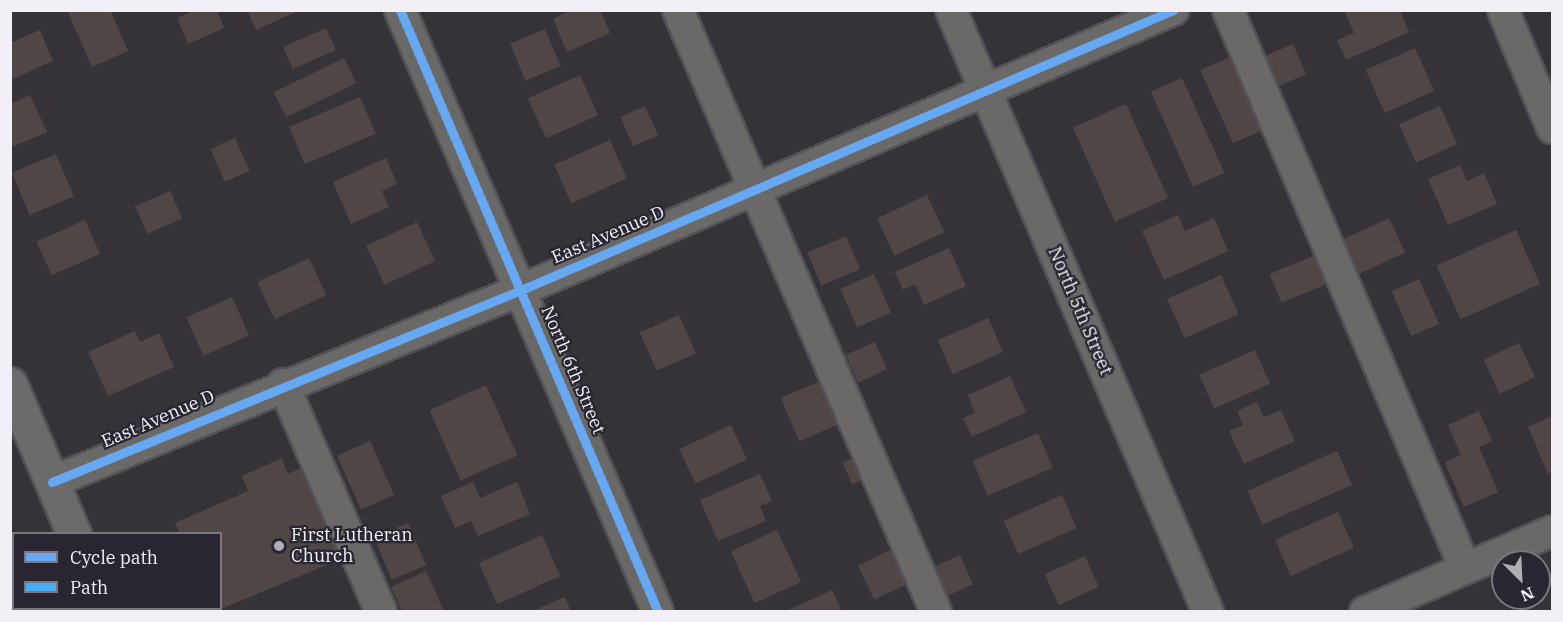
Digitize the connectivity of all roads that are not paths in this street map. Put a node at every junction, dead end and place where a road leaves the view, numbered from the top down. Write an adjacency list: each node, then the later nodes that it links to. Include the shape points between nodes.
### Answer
1 (400, 10): 10 (street, North 6th Street)
2 (678, 10): 9 (street)
3 (951, 10): 7 (street, North 5th Street)
4 (1173, 10): 7 (street, East Avenue D)
5 (1228, 10): 16 (street)
6 (1503, 10): 8 (street)
7 (986, 91): 9 (street, East Avenue D); 20 (street, North 5th Street)
8 (1552, 128)
9 (755, 190): 10 (street, East Avenue D); 19 (street)
10 (521, 290): 12 (street, East Avenue D); 18 (street, North 6th Street)
11 (10, 384): 13 (main road)
12 (283, 384): 13 (street, East Avenue D); 17 (street)
13 (52, 482): 15 (main road)
14 (1552, 531): 16 (street)
15 (73, 532)
16 (1466, 568): 21 (street)
17 (381, 612)
18 (658, 612)
19 (936, 612)
20 (1208, 612)
21 (1365, 612)

